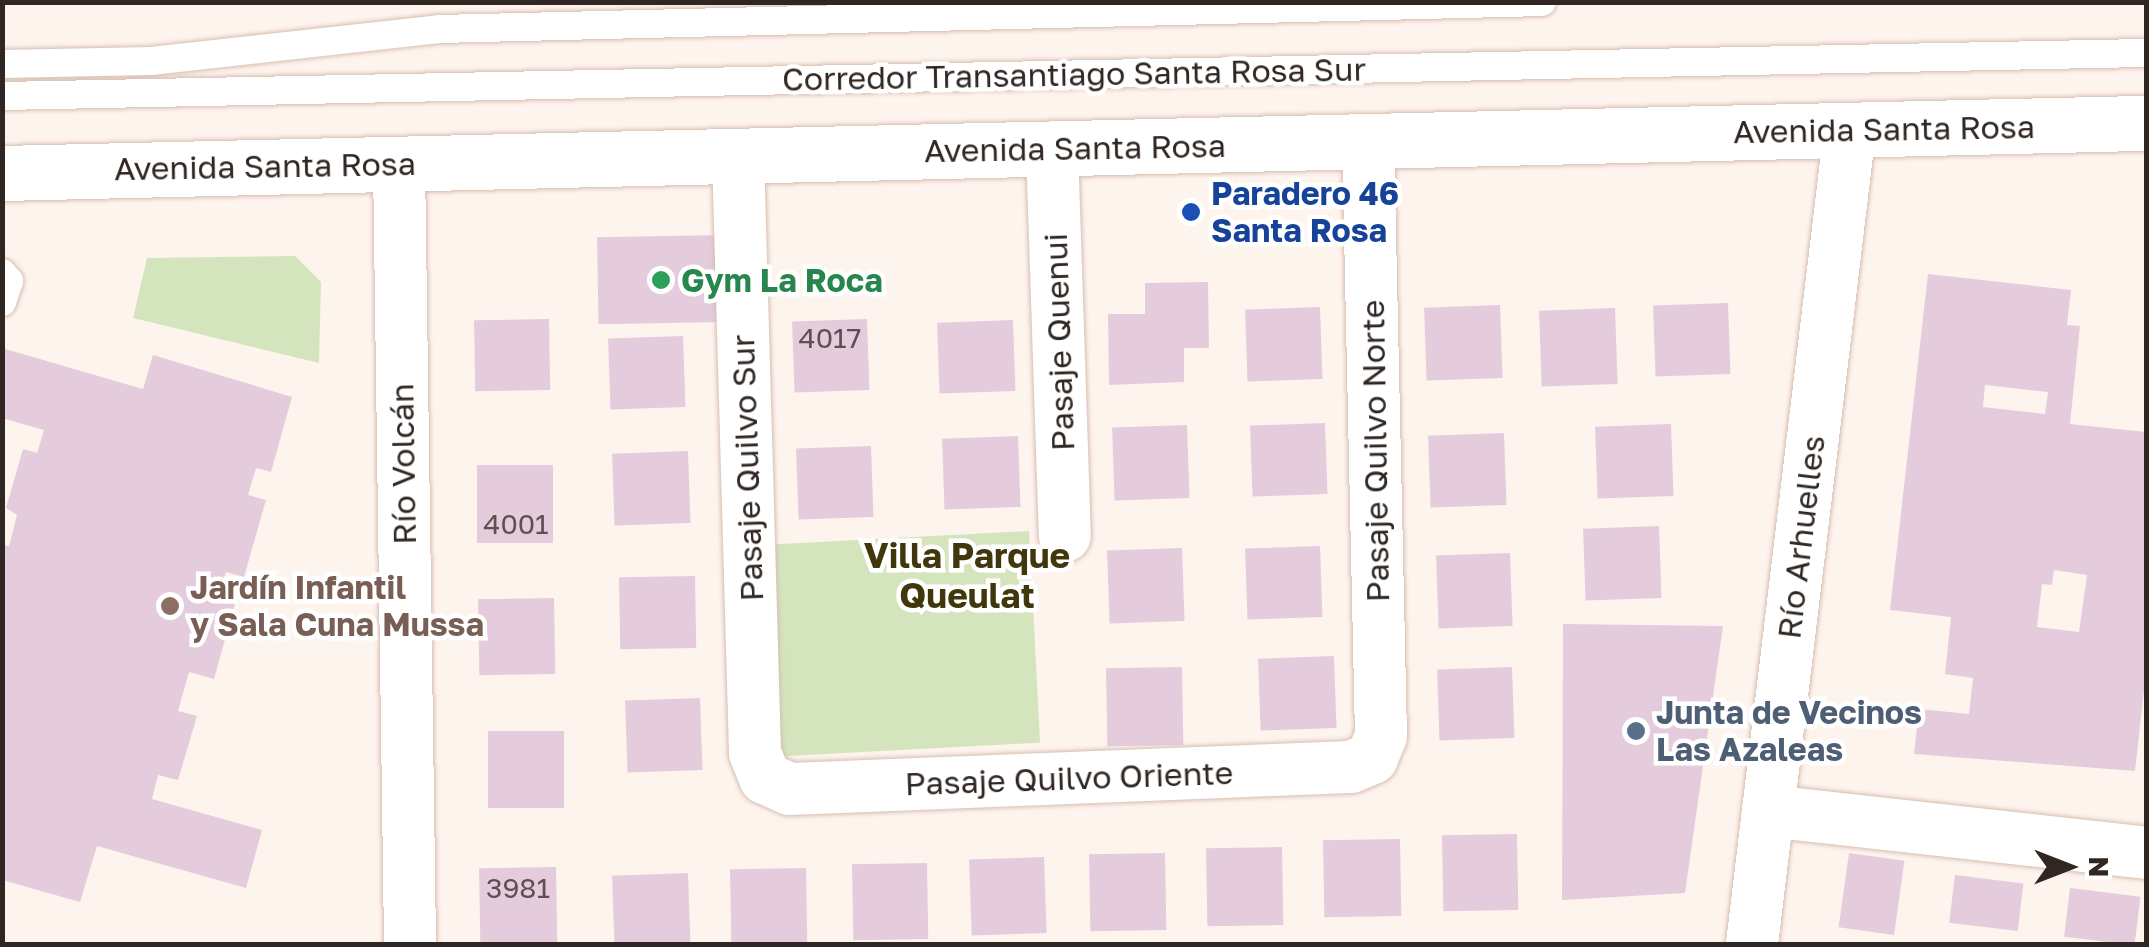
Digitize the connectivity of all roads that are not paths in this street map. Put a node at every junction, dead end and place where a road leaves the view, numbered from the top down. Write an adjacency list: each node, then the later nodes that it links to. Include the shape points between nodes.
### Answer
1 (1542, 2): 3 (lane, Corredor Transantiago Santa Rosa Sur, via 439,29 168,60)
2 (2146, 53): 4 (lane, Corredor Transantiago Santa Rosa Sur)
3 (2, 64)
4 (2, 96)
5 (2146, 123): 6 (main road, Avenida Santa Rosa)
6 (1850, 130): 7 (main road, Avenida Santa Rosa); 17 (street, Río Arhuelles)
7 (1368, 142): 8 (main road, Avenida Santa Rosa); 15 (street, Pasaje Quilvo Norte, via 1380,736)
8 (1052, 148): 9 (main road, Avenida Santa Rosa); 14 (street, Pasaje Quenui)
9 (738, 155): 10 (main road, Avenida Santa Rosa); 16 (street, Pasaje Quilvo Sur, via 755,753)
10 (399, 163): 11 (main road, Avenida Santa Rosa); 19 (street, Río Volcán)
11 (2, 173)
12 (2, 273): 13 (lane, via 9,281)
13 (2, 302)
14 (1065, 536)
15 (1372, 758): 16 (street, Pasaje Quilvo Oriente, via 1351,767 790,789)
16 (765, 778)
17 (1768, 812): 18 (street); 20 (street, Río Arhuelles)
18 (2146, 853)
19 (410, 944)
20 (1752, 944)

